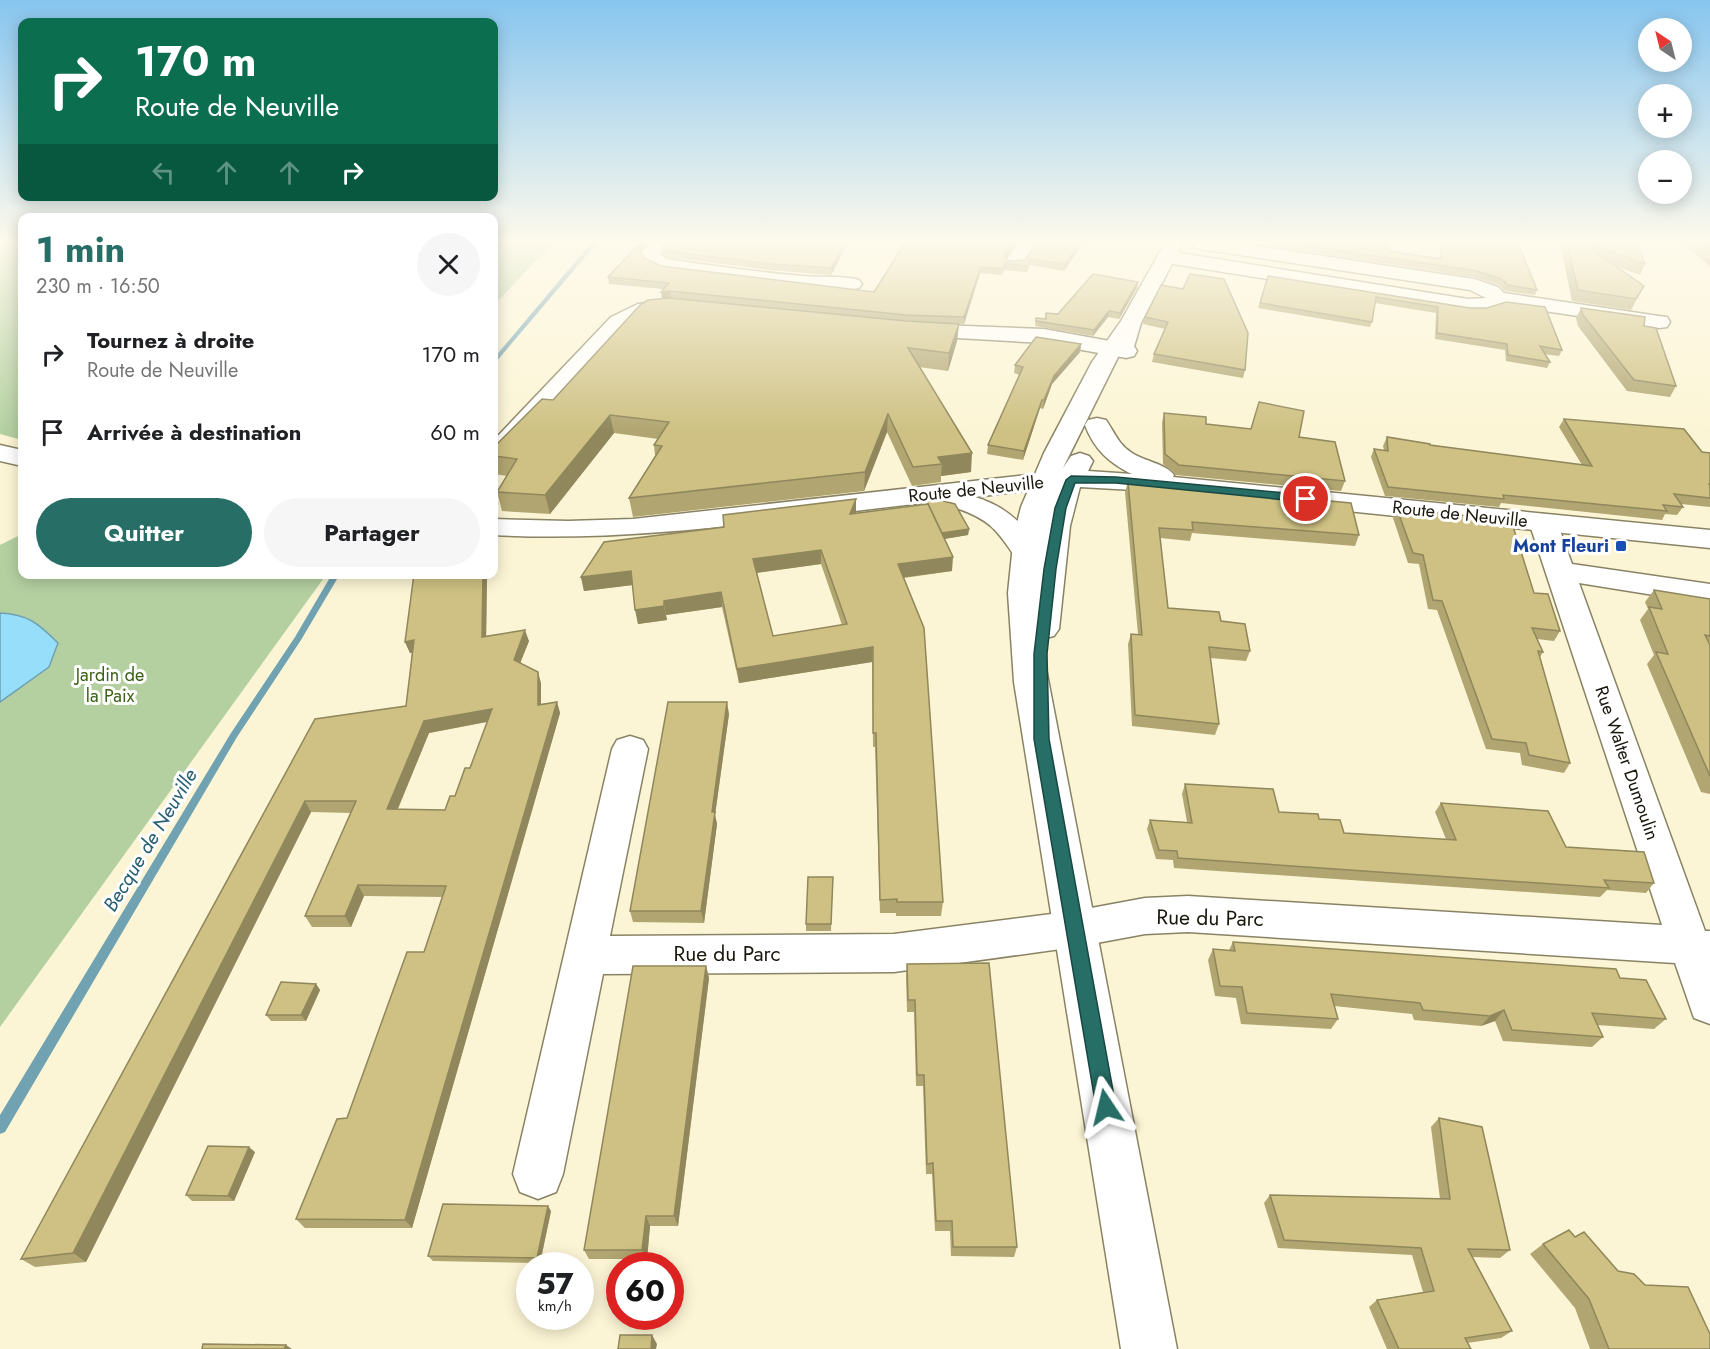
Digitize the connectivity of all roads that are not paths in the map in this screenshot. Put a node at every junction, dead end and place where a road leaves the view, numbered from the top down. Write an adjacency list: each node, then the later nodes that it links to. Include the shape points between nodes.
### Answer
1 (1139, 306): 6 (street)
2 (1551, 306): 4 (street)
3 (694, 308): 8 (street, via 660,306 624,318)
4 (1659, 322)
5 (894, 329): 6 (street, via 1044,336)
6 (1119, 350): 7 (street, via 1125,363); 11 (street)
7 (1097, 425): 11 (street); 12 (street, via 1104,444 1125,460 1177,480)
8 (498, 449)
9 (0, 453): 10 (street)
10 (18, 457)
11 (1058, 480): 12 (street, Route de Neuville, via 1116,480); 13 (street, Route de Neuville); 17 (street, via 1035,507); 20 (street, via 1039,671)
12 (1236, 492): 14 (street, Route de Neuville)
13 (902, 497): 15 (street, Route de Neuville, via 633,527); 17 (street, via 947,499 978,507 1015,531)
14 (1543, 522): 16 (street, Route de Neuville); 18 (street, Rue Walter Dumoulin)
15 (498, 527)
16 (1710, 539)
17 (1026, 552): 20 (street, via 1028,676)
18 (1560, 571): 19 (street); 23 (street, Rue Walter Dumoulin)
19 (1710, 594)
20 (1041, 739): 22 (street)
21 (630, 749): 24 (street)
22 (1075, 929): 23 (street, Rue du Parc, via 1145,916 1188,914); 24 (street, Rue du Parc, via 894,953); 27 (street)
23 (1700, 948): 25 (street, Rue Walter Dumoulin)
24 (587, 955): 26 (street)
25 (1710, 1004)
26 (538, 1174)
27 (1149, 1349)

